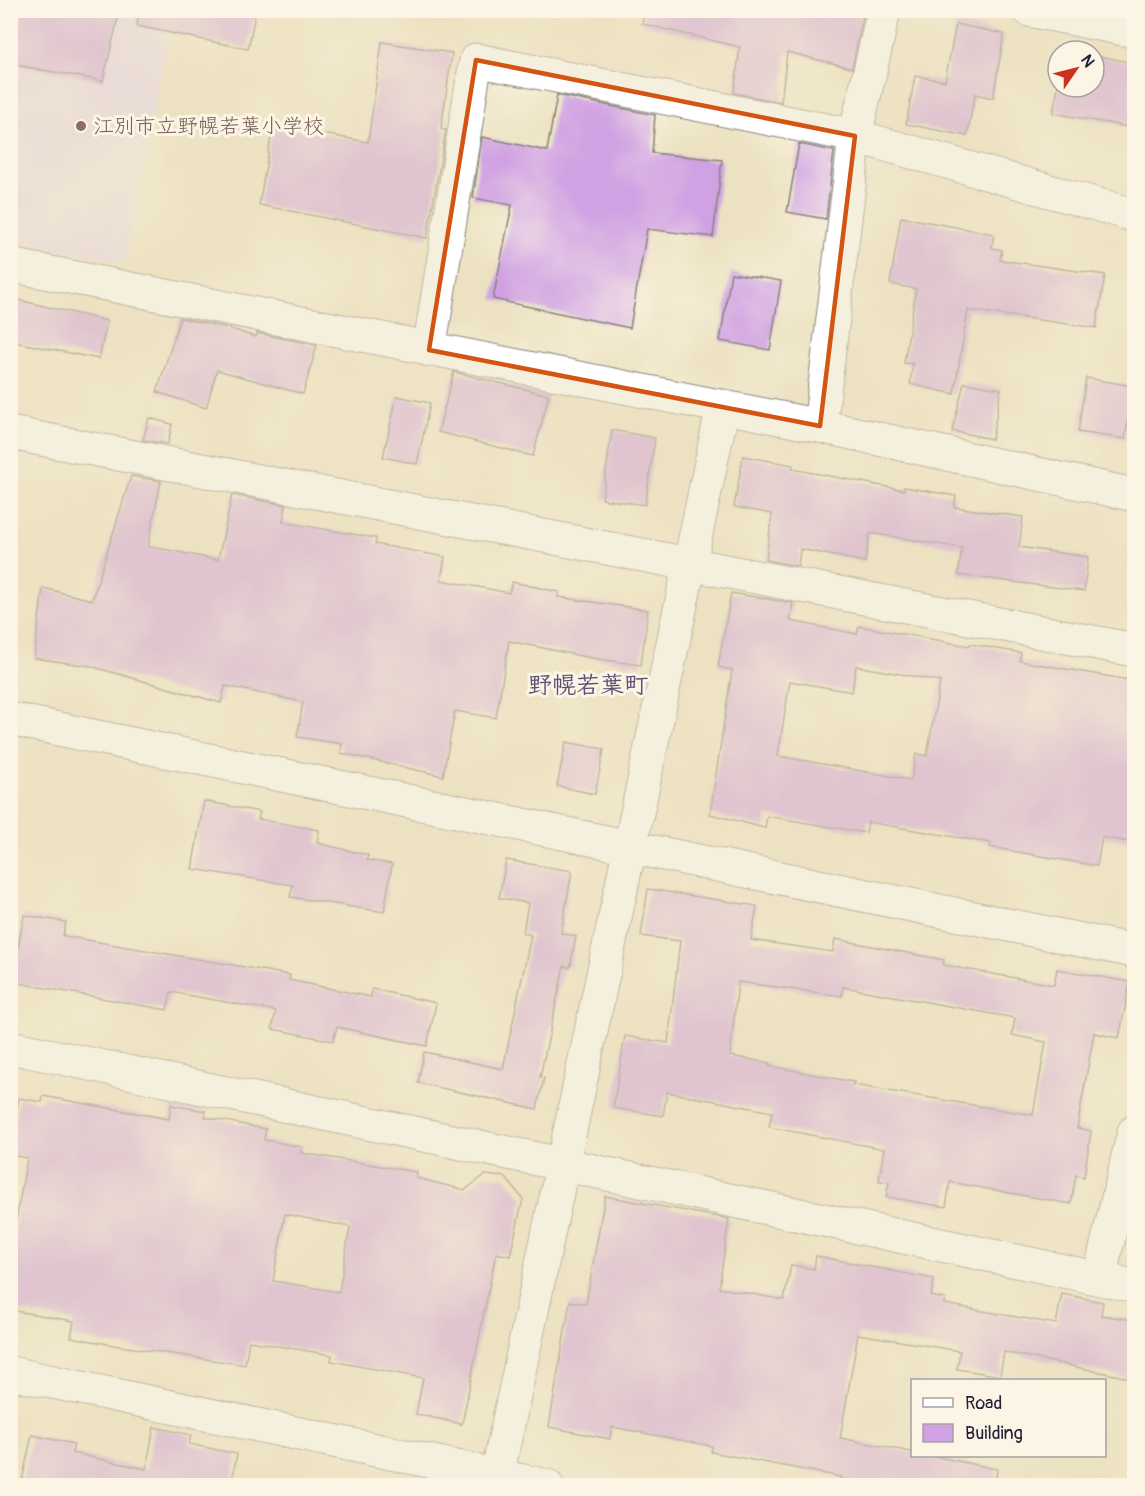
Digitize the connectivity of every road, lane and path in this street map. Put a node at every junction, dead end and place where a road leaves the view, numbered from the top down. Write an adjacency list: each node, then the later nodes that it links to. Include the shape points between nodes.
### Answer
1 (884, 10): 4 (street)
2 (1029, 10): 3 (street)
3 (1134, 31)
4 (855, 136): 5 (street); 7 (street, via 476,60); 9 (street)
5 (1134, 215)
6 (10, 265): 7 (street)
7 (429, 350): 8 (street)
8 (723, 406): 9 (street); 12 (street)
9 (820, 426): 11 (street)
10 (10, 433): 12 (street)
11 (1134, 495)
12 (690, 564): 13 (street); 15 (street)
13 (1134, 650)
14 (10, 719): 15 (street)
15 (630, 847): 16 (street); 19 (street)
16 (1134, 951)
17 (10, 1047): 19 (street)
18 (1134, 1132): 20 (street)
19 (564, 1163): 20 (street); 23 (street)
20 (1100, 1278): 21 (street)
21 (1134, 1286)
22 (10, 1372): 23 (street)
23 (496, 1480): 24 (street)
24 (547, 1485)

